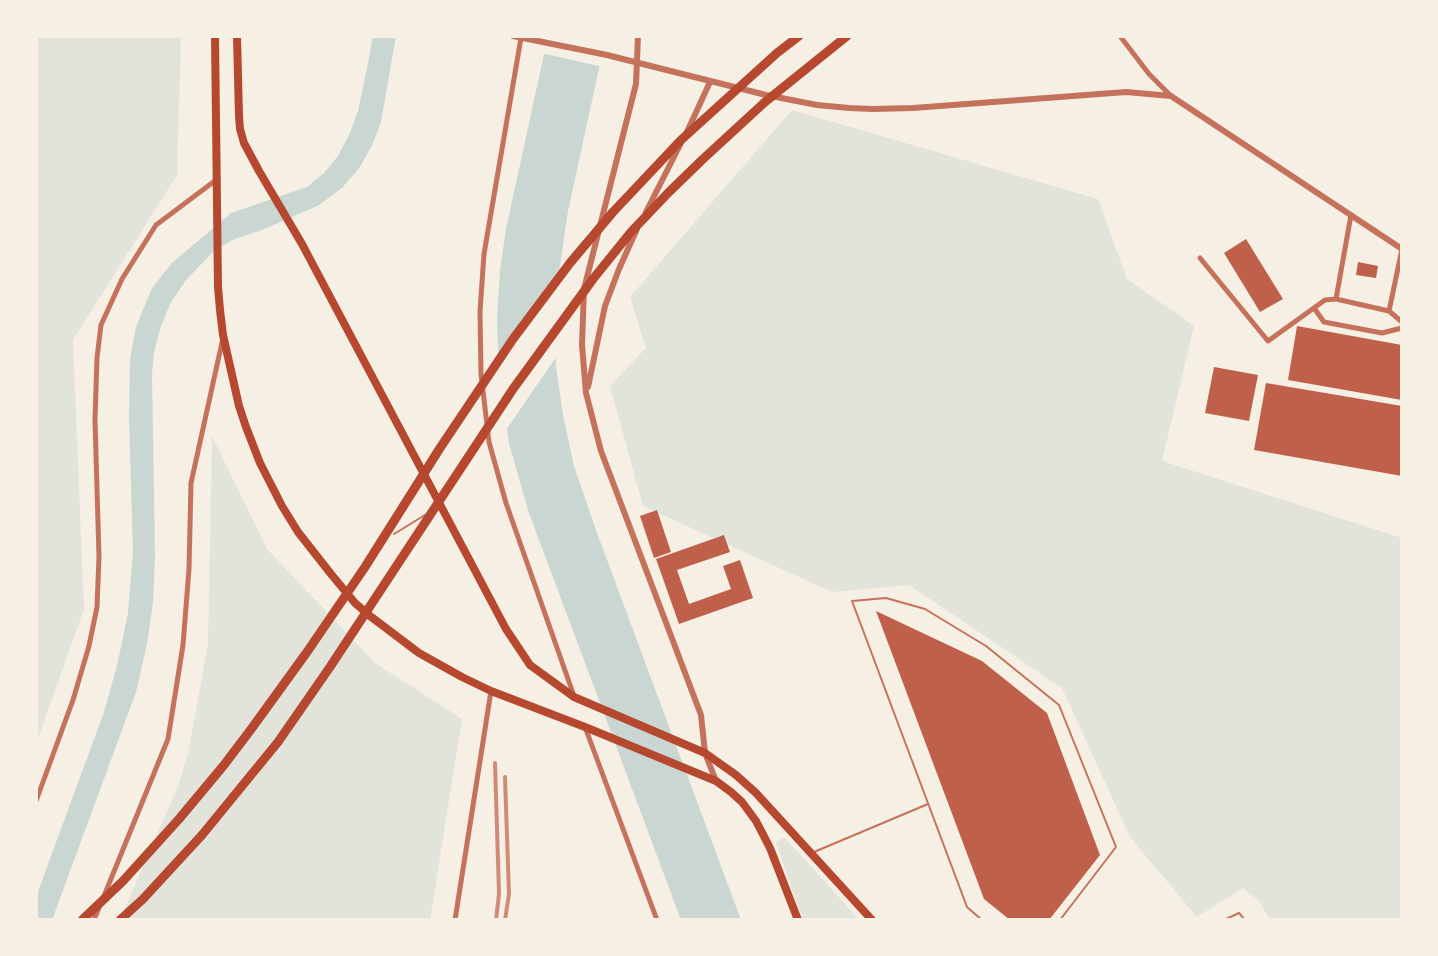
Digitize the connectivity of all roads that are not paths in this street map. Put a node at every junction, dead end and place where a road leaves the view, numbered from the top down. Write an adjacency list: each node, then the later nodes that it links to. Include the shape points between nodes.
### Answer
1 (215, 36): 12 (main road)
2 (237, 36): 23 (main road, via 239,116 244,143)
3 (513, 36): 8 (street)
4 (638, 36): 9 (street)
5 (800, 36): 33 (highway, via 681,140 570,263 513,339 352,586 252,728 179,819)
6 (847, 36): 35 (highway, via 765,102 696,166 593,279 513,389 278,742 202,835)
7 (1120, 36): 11 (street)
8 (521, 38): 9 (street); 26 (street, via 484,254 481,374 489,442 506,503)
9 (637, 63): 10 (street); 22 (street, via 636,84 584,289 582,345)
10 (710, 82): 11 (street, via 817,105 873,110 1126,92); 22 (street, via 619,269 605,306)
11 (1171, 96): 13 (street)
12 (216, 180): 21 (main road); 30 (street, via 156,225 122,279 101,325 94,420 97,607 73,700)
13 (1351, 215): 14 (street); 16 (street)
14 (1402, 249): 18 (street)
15 (1200, 258): 17 (street, via 1268,341)
16 (1336, 299): 17 (street, via 1325,300); 18 (street)
17 (1314, 308): 20 (street, via 1324,322 1382,333)
18 (1389, 311): 19 (street)
19 (1402, 322)
20 (1402, 328)
21 (223, 335): 25 (main road, via 239,406 260,463 312,551 355,603 383,627 419,653); 34 (street, via 191,483 183,645 168,739)
22 (586, 393): 28 (street, via 601,451 701,715)
23 (440, 505): 24 (lane); 26 (main road, via 506,629 530,665)
24 (394, 534)
25 (491, 691): 27 (main road); 36 (street)
26 (574, 697): 28 (main road)
27 (585, 727): 29 (main road); 37 (street)
28 (705, 753): 29 (street); 32 (main road, via 756,793)
29 (716, 781): 38 (main road, via 742,802 756,821)
30 (36, 801)
31 (928, 804): 32 (lane); 40 (lane, via 967,907); 41 (lane, via 852,601 886,598 925,609 986,646 1059,705 1116,846)
32 (812, 853): 39 (main road)
33 (81, 920)
34 (94, 920)
35 (120, 920)
36 (455, 920)
37 (657, 920)
38 (798, 920)
39 (872, 920)
40 (982, 920)
41 (1060, 920)
42 (1224, 920): 43 (lane, via 1239,913)
43 (1245, 920)

